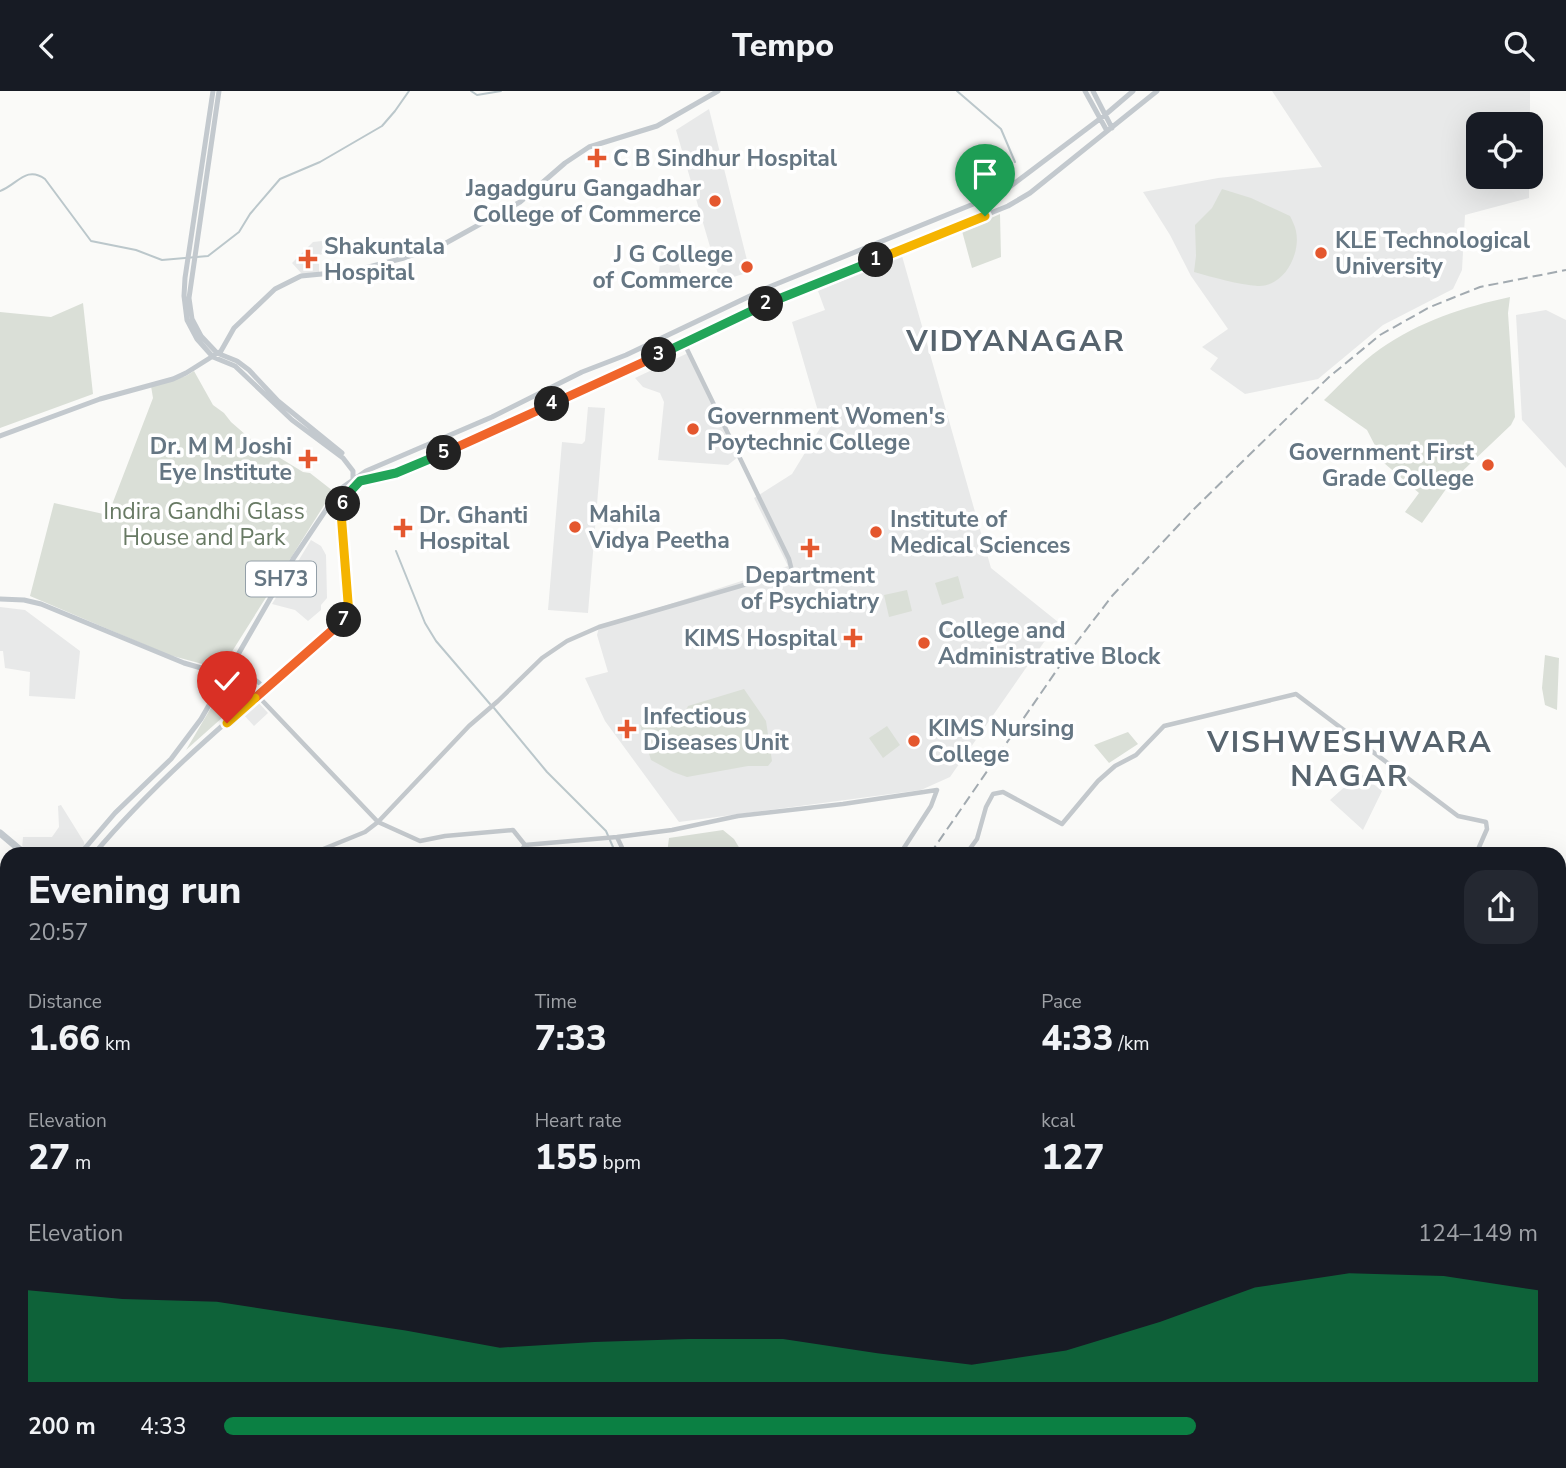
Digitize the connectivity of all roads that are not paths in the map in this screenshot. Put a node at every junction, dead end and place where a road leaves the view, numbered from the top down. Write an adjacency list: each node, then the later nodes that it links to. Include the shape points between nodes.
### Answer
1 (213, 91): 9 (main road)
2 (219, 91): 9 (main road)
3 (718, 91): 11 (main road, via 657,126 589,147 520,202 446,243 353,271 301,276 275,289 242,318)
4 (1133, 91): 7 (main road, SH73)
5 (1157, 91): 8 (main road, SH73)
6 (1088, 92): 7 (main road)
7 (1102, 117): 8 (main road); 14 (main road, SH73, via 1023,179 988,199 769,287)
8 (1110, 129): 10 (main road, SH73, via 1008,206 768,303)
9 (193, 251): 11 (main road, via 187,298 201,336)
10 (684, 343): 15 (main road, SH73, via 396,473); 22 (street, via 792,571 577,635 542,658 438,757)
11 (217, 354): 12 (main road, via 173,379 100,398); 13 (main road, via 249,370)
12 (0, 436)
13 (350, 463): 14 (main road); 15 (main road)
14 (366, 471): 15 (main road, SH73)
15 (358, 479): 16 (main road, SH73); 17 (main road, SH73)
16 (329, 501): 17 (main road); 19 (main road, SH73)
17 (341, 512): 20 (main road, SH73, via 349,615)
18 (0, 599): 19 (main road, via 41,604 184,663 215,673)
19 (228, 672): 20 (street, via 239,670); 21 (main road); 27 (main road, SH73, via 172,759)
20 (265, 689): 21 (main road, SH73)
21 (257, 695): 22 (street); 28 (main road, SH73, via 135,807)
22 (378, 822): 25 (street, via 420,841 513,830); 29 (street)
23 (0, 833): 26 (highway)
24 (615, 838): 25 (street); 30 (street); 31 (street, via 738,816 937,790)
25 (525, 845)
26 (17, 847)
27 (86, 847)
28 (100, 847)
29 (328, 847)
30 (621, 847)
31 (905, 847)
32 (971, 847): 33 (street, via 986,807 997,792 1062,824 1098,781 1136,755 1164,726 1296,694 1458,816 1483,820 1487,825)
33 (1479, 847)

